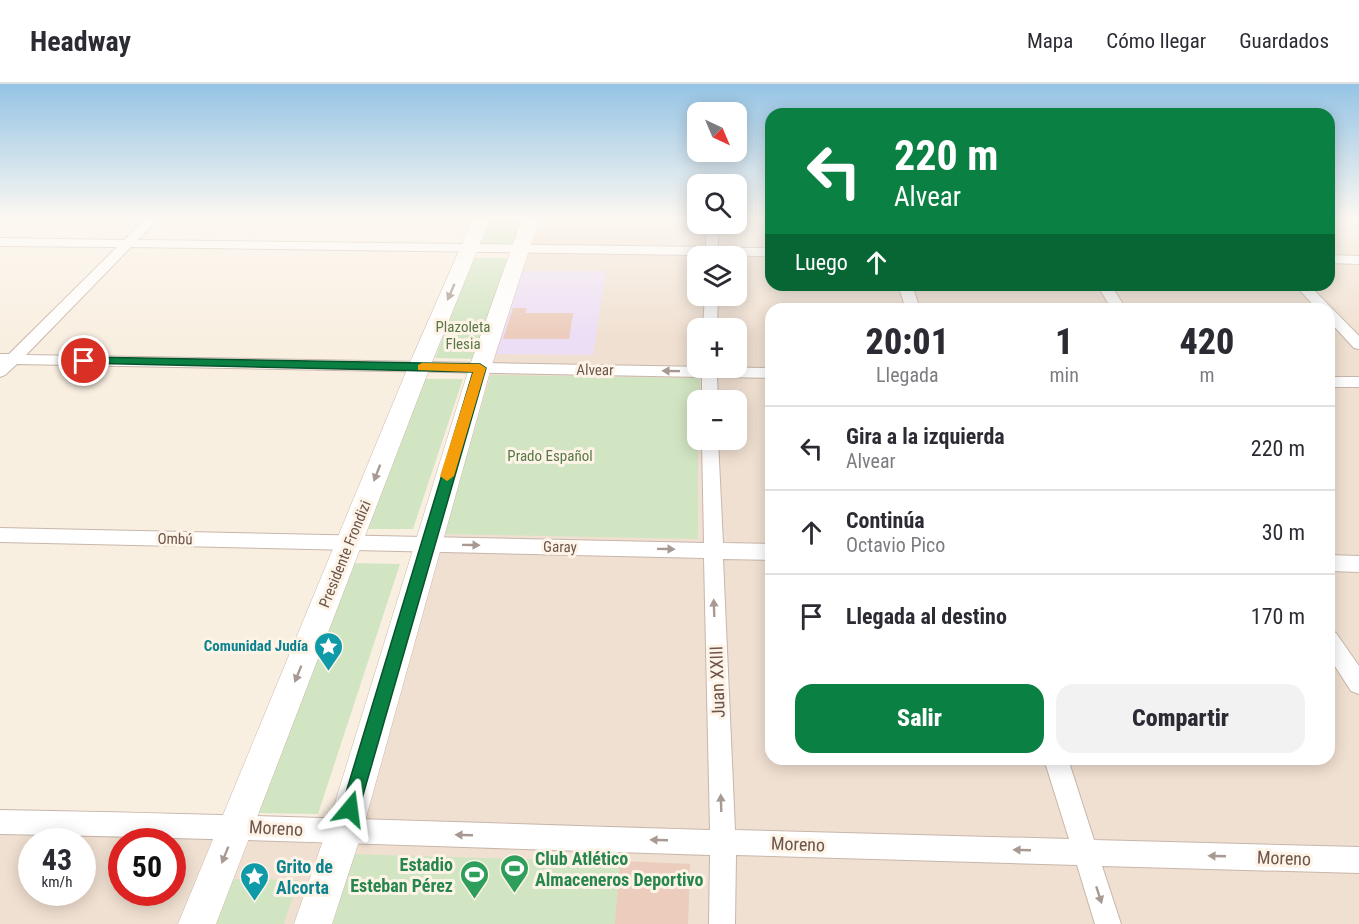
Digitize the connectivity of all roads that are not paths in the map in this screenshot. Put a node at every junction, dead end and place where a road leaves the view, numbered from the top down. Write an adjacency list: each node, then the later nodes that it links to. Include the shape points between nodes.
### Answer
1 (113, 258): 10 (street)
2 (466, 258): 11 (main road, Presidente Frondizi, one-way to 11)
3 (518, 258): 12 (main road)
4 (1335, 259): 5 (street)
5 (1359, 260)
6 (1308, 291): 7 (street)
7 (1319, 303)
8 (1335, 319): 9 (street)
9 (1359, 345)
10 (6, 359): 11 (street, Alvear); 14 (street)
11 (418, 367): 12 (street, Alvear); 21 (main road, Presidente Frondizi, one-way to 21)
12 (480, 368): 13 (street, Alvear, one-way to 12); 22 (main road)
13 (687, 370)
14 (0, 372)
15 (747, 372): 16 (street, Alvear)
16 (765, 373)
17 (1335, 382): 18 (street)
18 (1359, 382)
19 (710, 450): 23 (street, Juan XXIII)
20 (0, 535): 21 (street, Ombú)
21 (350, 543): 22 (street, Garay); 31 (main road, Presidente Frondizi, one-way to 31)
22 (426, 544): 23 (street, Garay, one-way to 23); 32 (main road)
23 (712, 550): 24 (street, Garay); 33 (street, Juan XXIII, one-way to 23)
24 (765, 552)
25 (1335, 563): 26 (street)
26 (1359, 564)
27 (1335, 648): 28 (street)
28 (1359, 684)
29 (1058, 765): 34 (street)
30 (0, 822): 31 (street, Moreno)
31 (237, 826): 32 (street, Moreno); 36 (main road, Presidente Frondizi, one-way to 36)
32 (344, 831): 33 (street, Moreno, one-way to 32); 37 (main road)
33 (723, 842): 34 (street, Moreno, one-way to 33); 38 (street, Juan XXIII)
34 (1085, 852): 35 (street, Moreno, one-way to 34); 39 (street, one-way to 39)
35 (1359, 860)
36 (197, 924)
37 (313, 924)
38 (722, 924)
39 (1108, 924)

